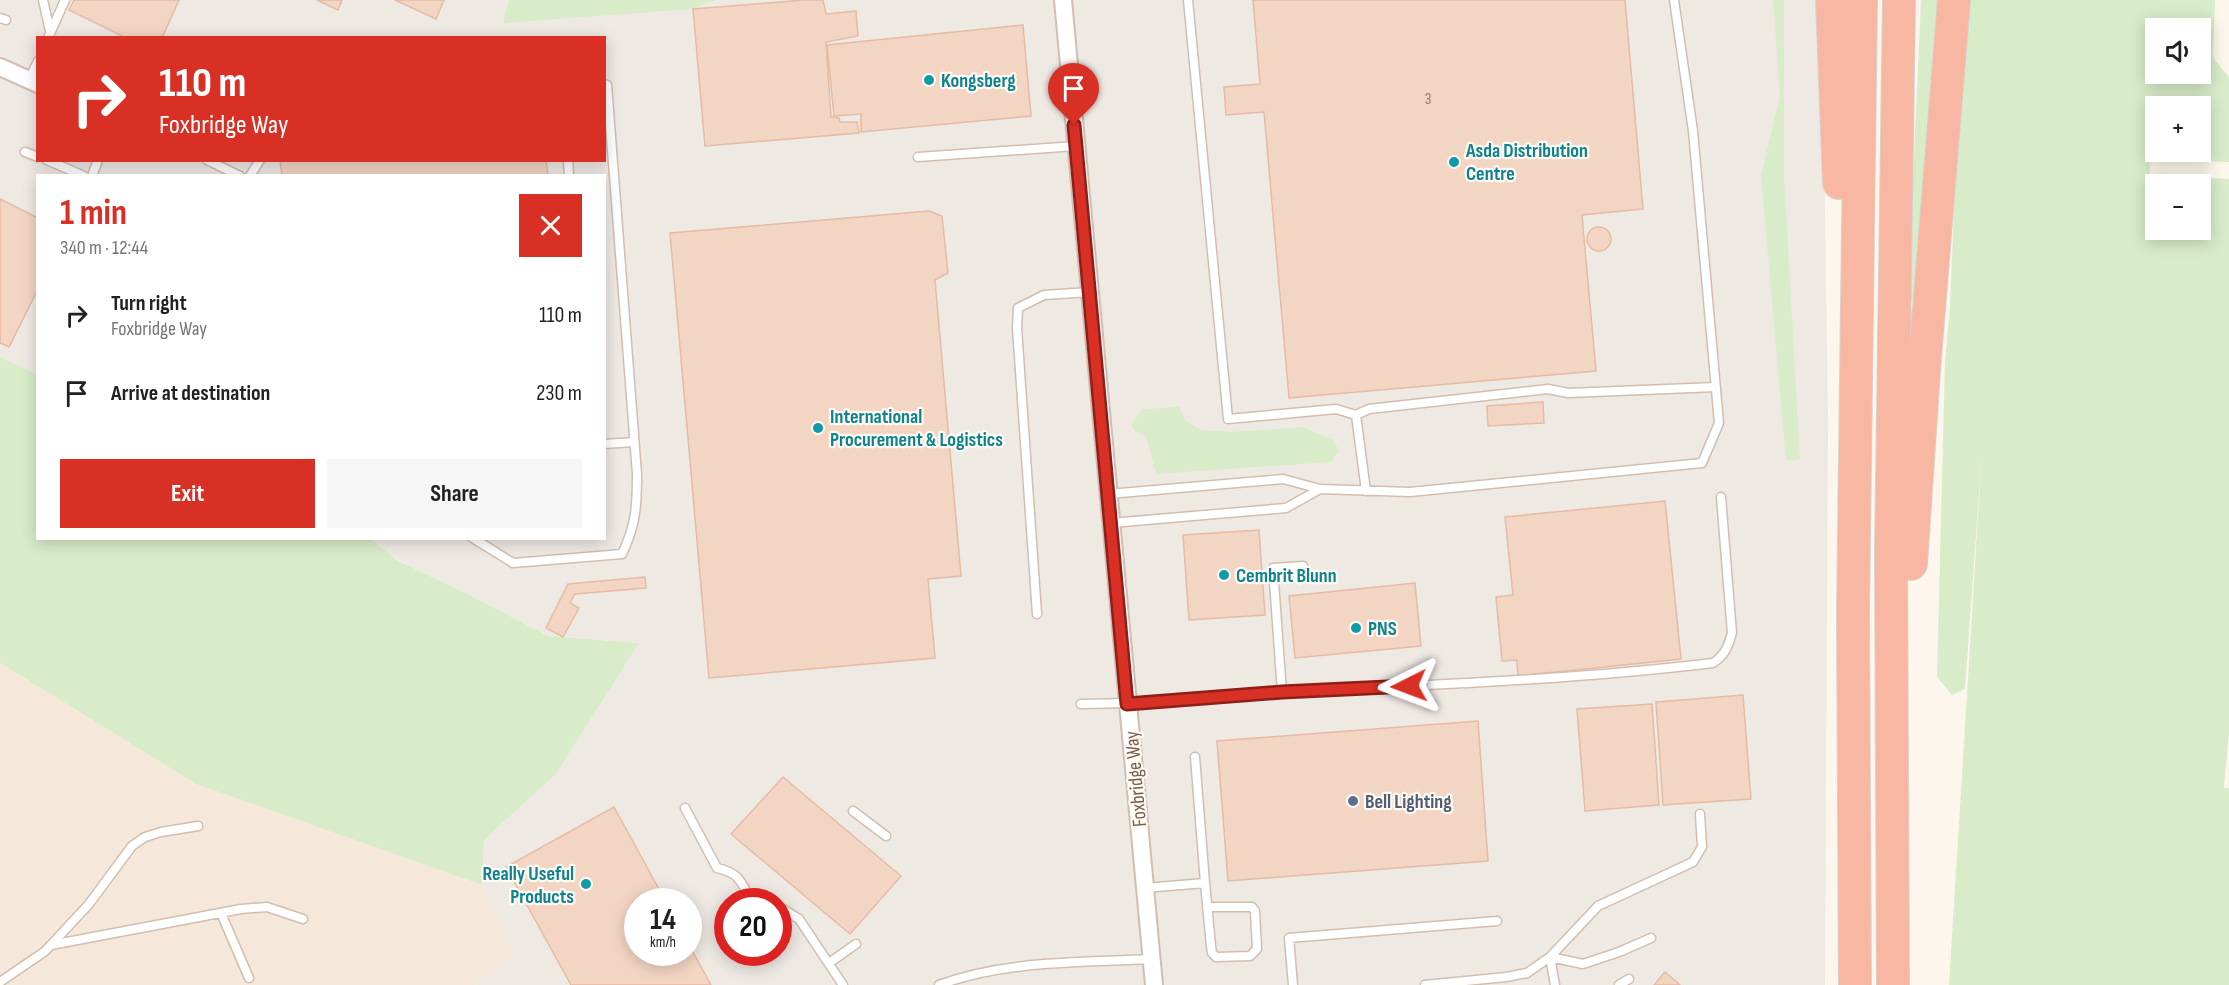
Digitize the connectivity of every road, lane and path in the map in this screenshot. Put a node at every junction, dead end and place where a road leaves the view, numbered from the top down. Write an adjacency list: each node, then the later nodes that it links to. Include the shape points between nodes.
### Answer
1 (43, 0): 10 (lane)
2 (65, 0): 10 (lane)
3 (1063, 0): 14 (street, Foxbridge Way)
4 (1188, 0): 25 (lane, via 1228,419 1336,409)
5 (1674, 0): 24 (lane, via 1693,131)
6 (1832, 0): 35 (highway)
7 (1861, 0): 35 (highway)
8 (1899, 0): 46 (highway, via 1891,552)
9 (1954, 0): 46 (highway, via 1924,370)
10 (49, 34)
11 (0, 67): 12 (street)
12 (33, 82)
13 (606, 85): 15 (lane)
14 (1076, 146): 18 (lane); 23 (street, Foxbridge Way)
15 (609, 150): 26 (lane)
16 (25, 152): 17 (lane)
17 (36, 156)
18 (918, 157)
19 (52, 162): 21 (lane)
20 (212, 162): 22 (lane)
21 (79, 174)
22 (236, 174)
23 (1090, 292): 30 (street, Foxbridge Way); 36 (lane, via 1044,295 1018,308)
24 (1716, 387): 25 (lane, via 1568,393 1548,389 1369,409); 29 (lane, via 1719,423 1702,463 1410,492)
25 (1356, 416): 29 (lane)
26 (634, 442): 27 (lane); 33 (lane, via 638,508 622,555 513,563)
27 (606, 444)
28 (1320, 489): 29 (lane); 30 (lane, via 1283,479); 32 (lane, via 1286,508)
29 (1366, 491)
30 (1108, 494): 32 (street, Foxbridge Way)
31 (1721, 497): 37 (lane, via 1732,633 1722,657 1713,663 1496,681)
32 (1111, 523): 39 (street, Foxbridge Way)
33 (476, 540)
34 (1304, 566): 37 (lane, via 1273,568)
35 (1853, 613): 71 (highway)
36 (1037, 614)
37 (1282, 692): 39 (lane)
38 (1082, 704): 39 (lane)
39 (1127, 704): 49 (street, Foxbridge Way)
40 (1195, 757): 47 (lane)
41 (686, 808): 48 (lane, via 717,867 732,871)
42 (853, 811): 45 (lane)
43 (1700, 814): 58 (lane, via 1702,847 1693,862 1598,906)
44 (198, 826): 57 (lane, via 161,832 132,846 89,904)
45 (886, 836)
46 (1892, 869): 72 (highway)
47 (1205, 883): 49 (lane); 50 (lane)
48 (744, 888)
49 (1145, 888): 59 (street, Foxbridge Way)
50 (1207, 907): 50 (lane, via 1212,953 1216,957 1254,953 1256,911 1252,906)
51 (221, 913): 53 (lane, via 267,907); 57 (lane); 61 (lane)
52 (792, 915): 60 (lane)
53 (303, 919)
54 (1497, 921): 67 (lane, via 1289,938)
55 (1651, 938): 58 (lane, via 1583,964)
56 (856, 944): 60 (lane)
57 (51, 945): 63 (lane)
58 (1550, 957): 68 (lane, via 1527,973); 69 (lane)
59 (1151, 959): 65 (lane, via 1002,969); 66 (street, Foxbridge Way)
60 (829, 963): 64 (lane)
61 (249, 978)
62 (1629, 979): 70 (lane)
63 (0, 982)
64 (843, 985)
65 (939, 985)
66 (1154, 985)
67 (1293, 985)
68 (1425, 985)
69 (1555, 985)
70 (1618, 985)
71 (1855, 985)
72 (1893, 985)

